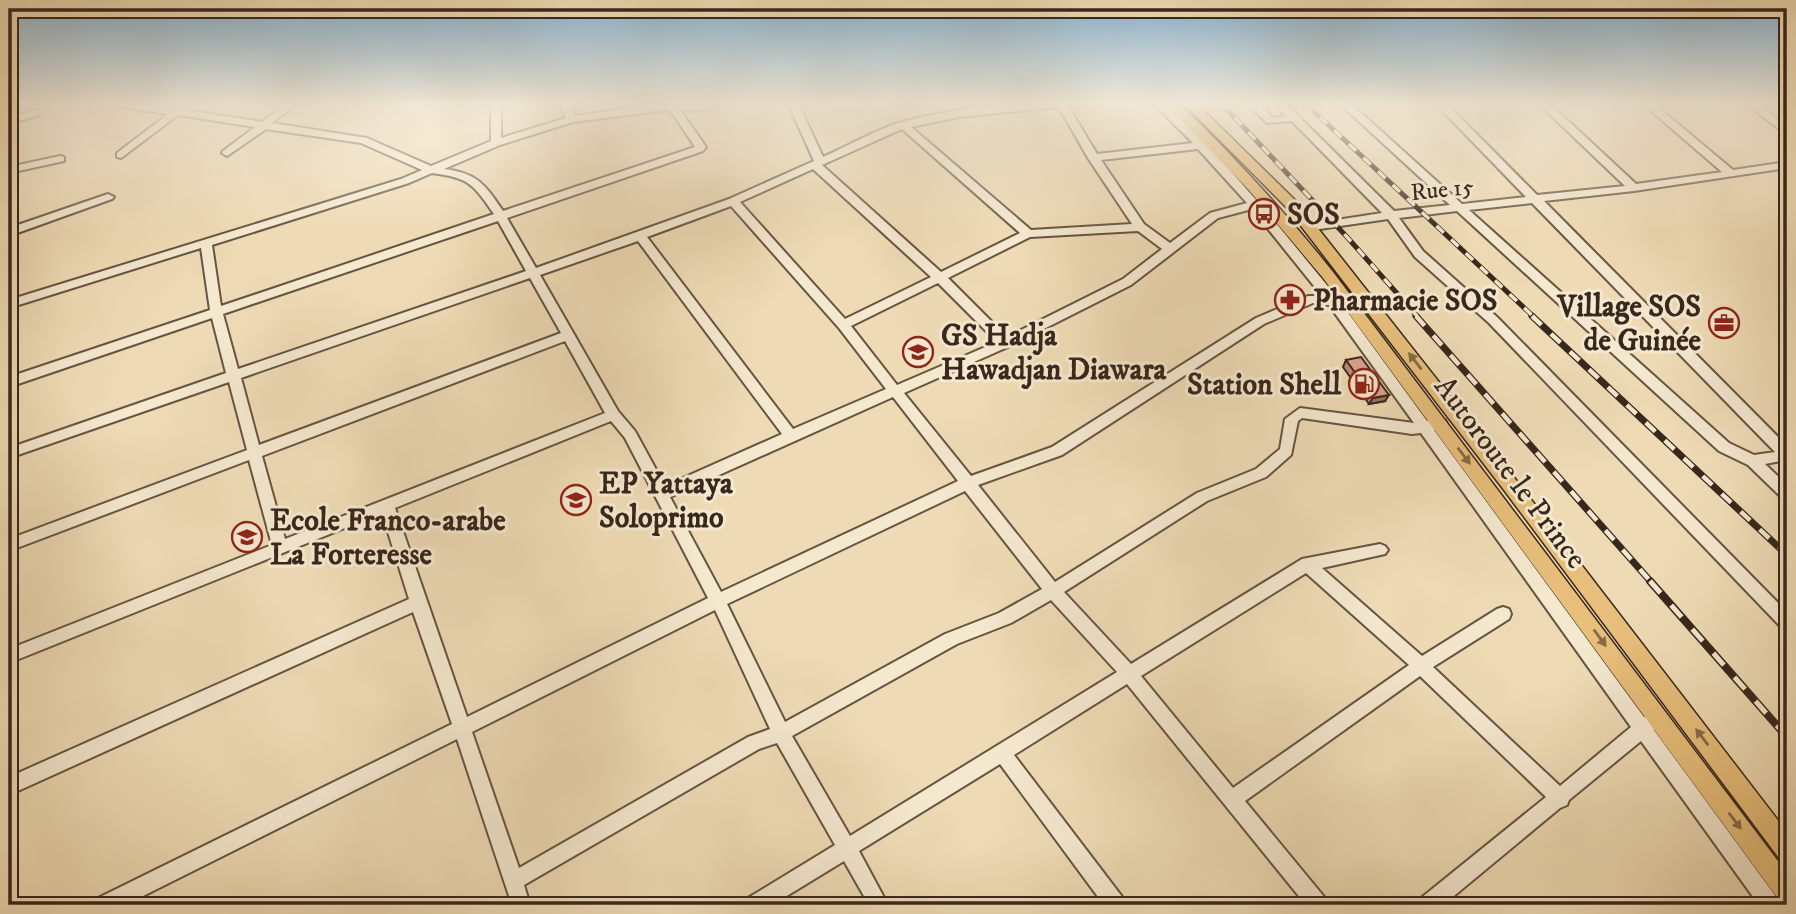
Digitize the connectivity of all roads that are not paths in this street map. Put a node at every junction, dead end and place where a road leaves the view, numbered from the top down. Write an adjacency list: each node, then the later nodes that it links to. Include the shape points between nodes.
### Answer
1 (1202, 145): 32 (street)
2 (133, 146): 20 (street)
3 (237, 146): 19 (street)
4 (376, 146): 26 (street)
5 (490, 146): 26 (street)
6 (700, 146): 35 (street)
7 (810, 146): 23 (street)
8 (856, 146): 23 (street)
9 (927, 146): 39 (street)
10 (1086, 146): 21 (street)
11 (1197, 146): 21 (street)
12 (1215, 146): 32 (main road, Autoroute le Prince)
13 (1233, 146): 37 (main road, Autoroute le Prince)
14 (1322, 146): 34 (street)
15 (1391, 146): 33 (street)
16 (1481, 146): 30 (street)
17 (1589, 146): 28 (street)
18 (1697, 146): 27 (street)
19 (228, 153)
20 (121, 155)
21 (1093, 158): 36 (street)
22 (60, 159): 25 (street)
23 (817, 163): 31 (street); 44 (street)
24 (1787, 165): 27 (street, Rue 15)
25 (9, 170)
26 (431, 170): 35 (street, via 461,174 479,185); 41 (street)
27 (1731, 174): 28 (street, Rue 15)
28 (1634, 188): 30 (street, Rue 15)
29 (108, 197): 38 (street)
30 (1533, 200): 33 (street, Rue 15); 59 (street)
31 (733, 201): 40 (street); 48 (street)
32 (1264, 203): 42 (street, via 1214,215); 45 (main road, Autoroute le Prince)
33 (1460, 208): 34 (street, Rue 15); 60 (street, via 1724,447)
34 (1391, 215): 37 (street, Rue 15); 73 (street, via 1419,254 1493,320)
35 (501, 216): 43 (street); 47 (street)
36 (1140, 227): 39 (street); 42 (street)
37 (1310, 228): 85 (main road, Autoroute le Prince, one-way to 37)
38 (9, 232)
39 (1028, 234): 44 (street)
40 (640, 236): 43 (street); 56 (street)
41 (206, 244): 46 (street); 47 (street)
42 (1168, 248): 50 (street, via 1127,282)
43 (532, 271): 49 (street); 51 (street)
44 (940, 278): 48 (street); 50 (street)
45 (1339, 299): 55 (main road, Autoroute le Prince); 61 (street, via 1312,299 1259,321 1057,451)
46 (9, 304)
47 (216, 312): 51 (street); 52 (street)
48 (843, 326): 53 (street)
49 (568, 335): 54 (street); 58 (street)
50 (1006, 343): 53 (street)
51 (232, 374): 57 (street); 58 (street)
52 (9, 382)
53 (894, 390): 56 (street); 61 (street)
54 (613, 415): 62 (street, via 630,435); 64 (street)
55 (1433, 426): 69 (street, via 1412,429 1300,412 1292,419 1286,451 1261,473 1202,497); 77 (main road, Autoroute le Prince)
56 (791, 436): 62 (street)
57 (9, 453)
58 (254, 453): 65 (street); 66 (street)
59 (1787, 455): 60 (street)
60 (1753, 461): 63 (street)
61 (968, 483): 69 (street); 70 (street)
62 (662, 494): 70 (street)
63 (1787, 494)
64 (387, 505): 66 (street); 71 (street)
65 (9, 545)
66 (280, 547): 74 (street)
67 (1380, 550): 68 (street)
68 (1307, 564): 75 (street); 76 (street)
69 (1052, 590): 76 (street); 79 (street, via 1005,618 951,639)
70 (718, 601): 78 (street); 79 (street)
71 (416, 603): 78 (street); 81 (street)
72 (1503, 614): 75 (street)
73 (1787, 622)
74 (9, 656)
75 (1421, 666): 82 (street); 83 (street)
76 (1129, 674): 80 (street); 82 (street)
77 (1651, 722): 83 (street); 87 (main road, Autoroute le Prince, one-way to 87); 95 (street)
78 (463, 729): 86 (street); 88 (street)
79 (781, 733): 84 (street); 86 (street, via 754,743)
80 (1003, 754): 84 (street); 92 (street)
81 (9, 786)
82 (1233, 799): 93 (street)
83 (1561, 799): 94 (street)
84 (845, 850): 90 (street); 91 (street)
85 (1787, 850)
86 (514, 881): 89 (street)
87 (1787, 892)
88 (106, 905)
89 (521, 905)
90 (755, 905)
91 (879, 905)
92 (1116, 905)
93 (1318, 905)
94 (1428, 905)
95 (1770, 905)

